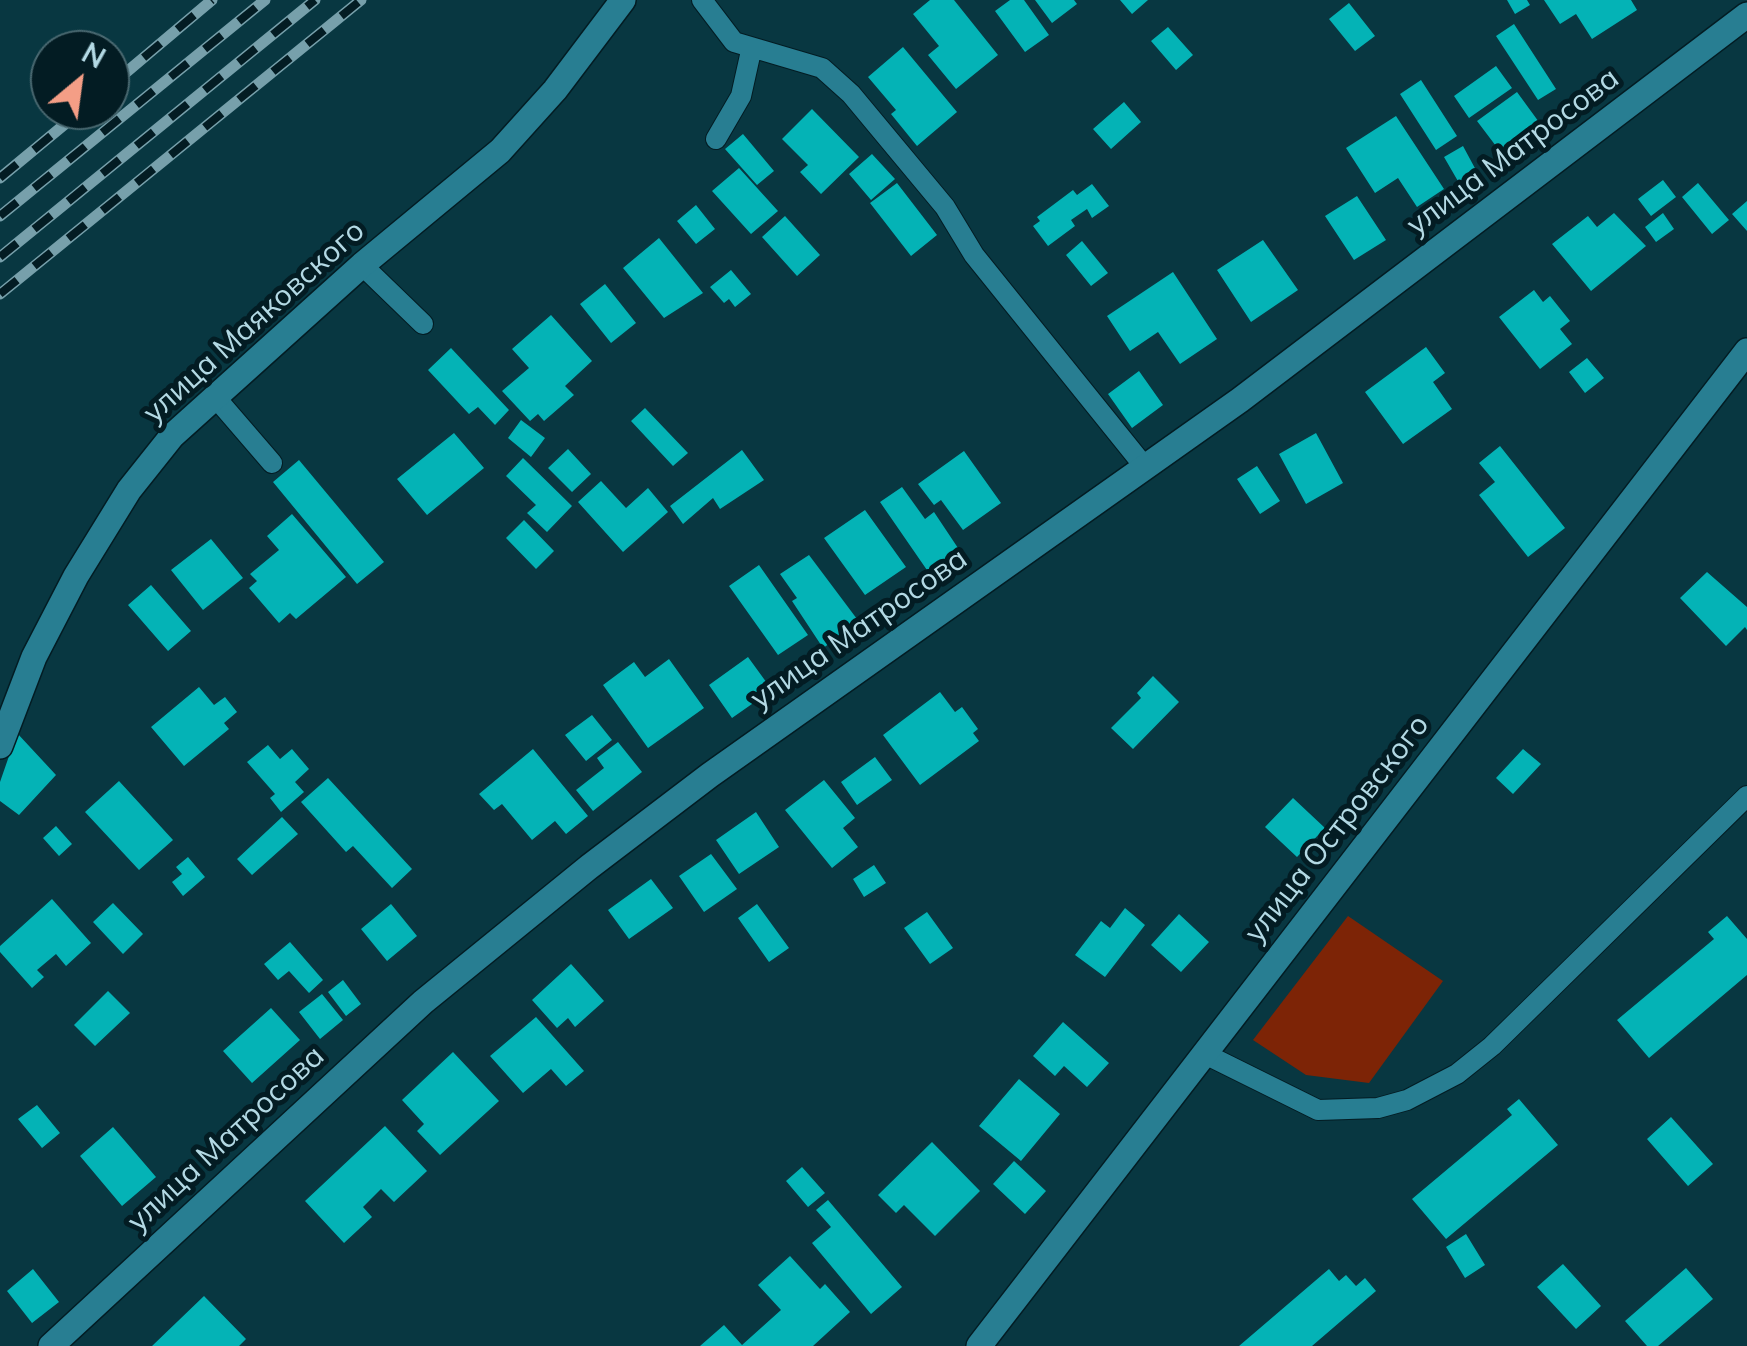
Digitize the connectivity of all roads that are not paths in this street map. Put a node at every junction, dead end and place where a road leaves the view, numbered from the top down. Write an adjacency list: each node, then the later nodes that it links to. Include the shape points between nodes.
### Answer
1 (623, 0): 6 (street, улица Маяковского, via 500,151)
2 (702, 0): 4 (lane, via 726,33)
3 (1747, 15): 11 (street, улица Матросова)
4 (751, 50): 5 (lane, via 741,96); 11 (lane, via 822,68 852,94)
5 (716, 139)
6 (362, 265): 7 (lane); 9 (street, улица Маяковского)
7 (423, 324)
8 (1747, 351): 14 (street, улица Островского)
9 (216, 398): 10 (lane); 12 (street, улица Маяковского, via 172,436 105,528 34,657)
10 (272, 462)
11 (1144, 466): 15 (street, улица Матросова, via 710,775 541,904 397,1025)
12 (0, 746)
13 (1747, 796): 14 (lane, via 1492,1046 1407,1100 1318,1110)
14 (1204, 1054): 16 (street, улица Островского)
15 (50, 1346)
16 (979, 1346)

